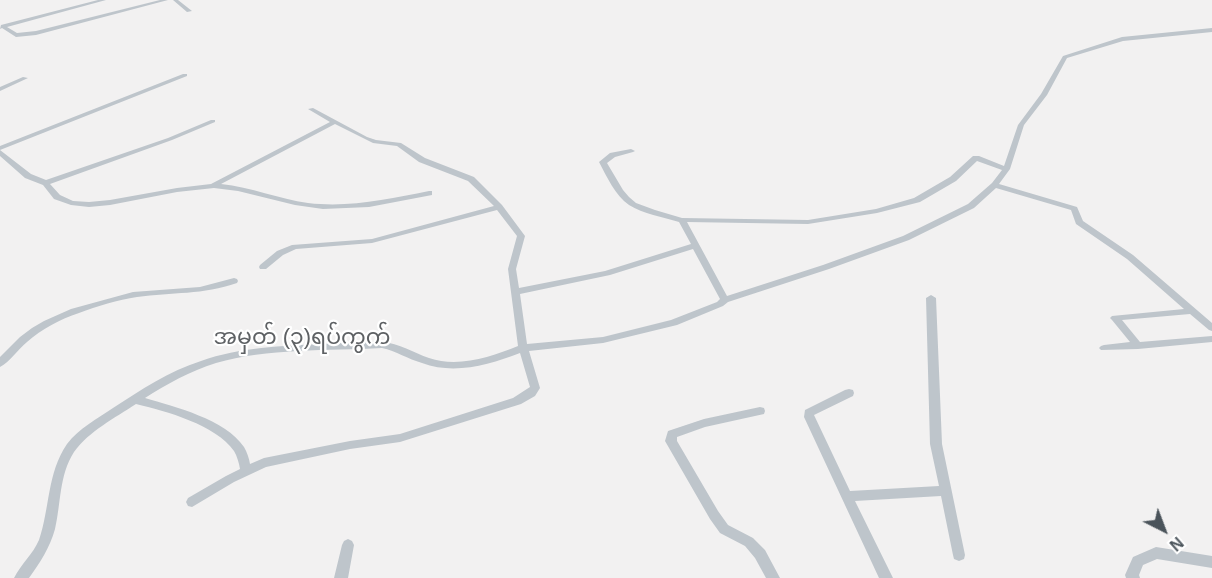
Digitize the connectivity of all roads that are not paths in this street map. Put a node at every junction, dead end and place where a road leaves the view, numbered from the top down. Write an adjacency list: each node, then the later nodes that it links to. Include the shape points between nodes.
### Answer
1 (104, 0): 5 (street)
2 (166, 0): 5 (street, via 36,33 16,35)
3 (175, 0): 4 (street)
4 (189, 10)
5 (2, 27)
6 (1212, 30): 15 (street, via 1122,39 1065,57 1044,95 1021,125)
7 (184, 75): 13 (street)
8 (25, 78): 9 (street)
9 (0, 89)
10 (311, 109): 12 (street)
11 (213, 121): 16 (street)
12 (334, 122): 18 (street); 20 (street, via 375,142 399,144 422,160 471,179)
13 (0, 150): 16 (street, via 28,176)
14 (631, 151): 21 (street, via 603,162 620,194 635,207)
15 (1006, 169): 17 (street); 21 (street, via 976,158 953,180 917,200 808,222)
16 (46, 183): 18 (street, via 55,196 66,202 97,204)
17 (995, 185): 27 (street, via 971,206 906,238); 28 (street, via 1074,208 1078,222 1130,257)
18 (214, 186): 19 (street, via 307,205 353,208)
19 (429, 193)
20 (499, 207): 23 (street, via 372,241 295,247); 25 (street, via 521,236 512,269)
21 (682, 220): 22 (street)
22 (696, 246): 25 (street, via 607,273); 27 (street)
23 (263, 267)
24 (234, 281): 34 (street, via 202,290 139,294 70,312 28,333)
25 (514, 292): 32 (street)
26 (931, 298): 39 (street, via 936,444)
27 (724, 300): 32 (street, via 674,323 603,340)
28 (1192, 311): 29 (street); 31 (street, via 1115,318)
29 (1212, 328)
30 (1212, 339): 31 (street)
31 (1138, 346): 33 (street)
32 (523, 348): 36 (street, via 471,363 449,364 428,362 398,347 382,345 255,353 218,359 181,372); 38 (street, via 535,387 517,401 400,438 327,449 264,463)
33 (1104, 348)
34 (0, 363)
35 (849, 393): 40 (street, via 809,413)
36 (134, 399): 38 (street, via 170,408 208,425 238,447); 45 (street, via 85,432 66,456 55,486 45,540)
37 (760, 411): 47 (street, via 704,423 672,434 671,441 724,529 749,542)
38 (247, 471): 41 (street)
39 (945, 490): 40 (street); 43 (street)
40 (846, 496): 48 (street)
41 (192, 502)
42 (348, 545): 46 (street)
43 (959, 555)
44 (1212, 562): 49 (street, via 1155,553 1138,561)
45 (21, 578)
46 (341, 578)
47 (773, 578)
48 (886, 578)
49 (1133, 578)

